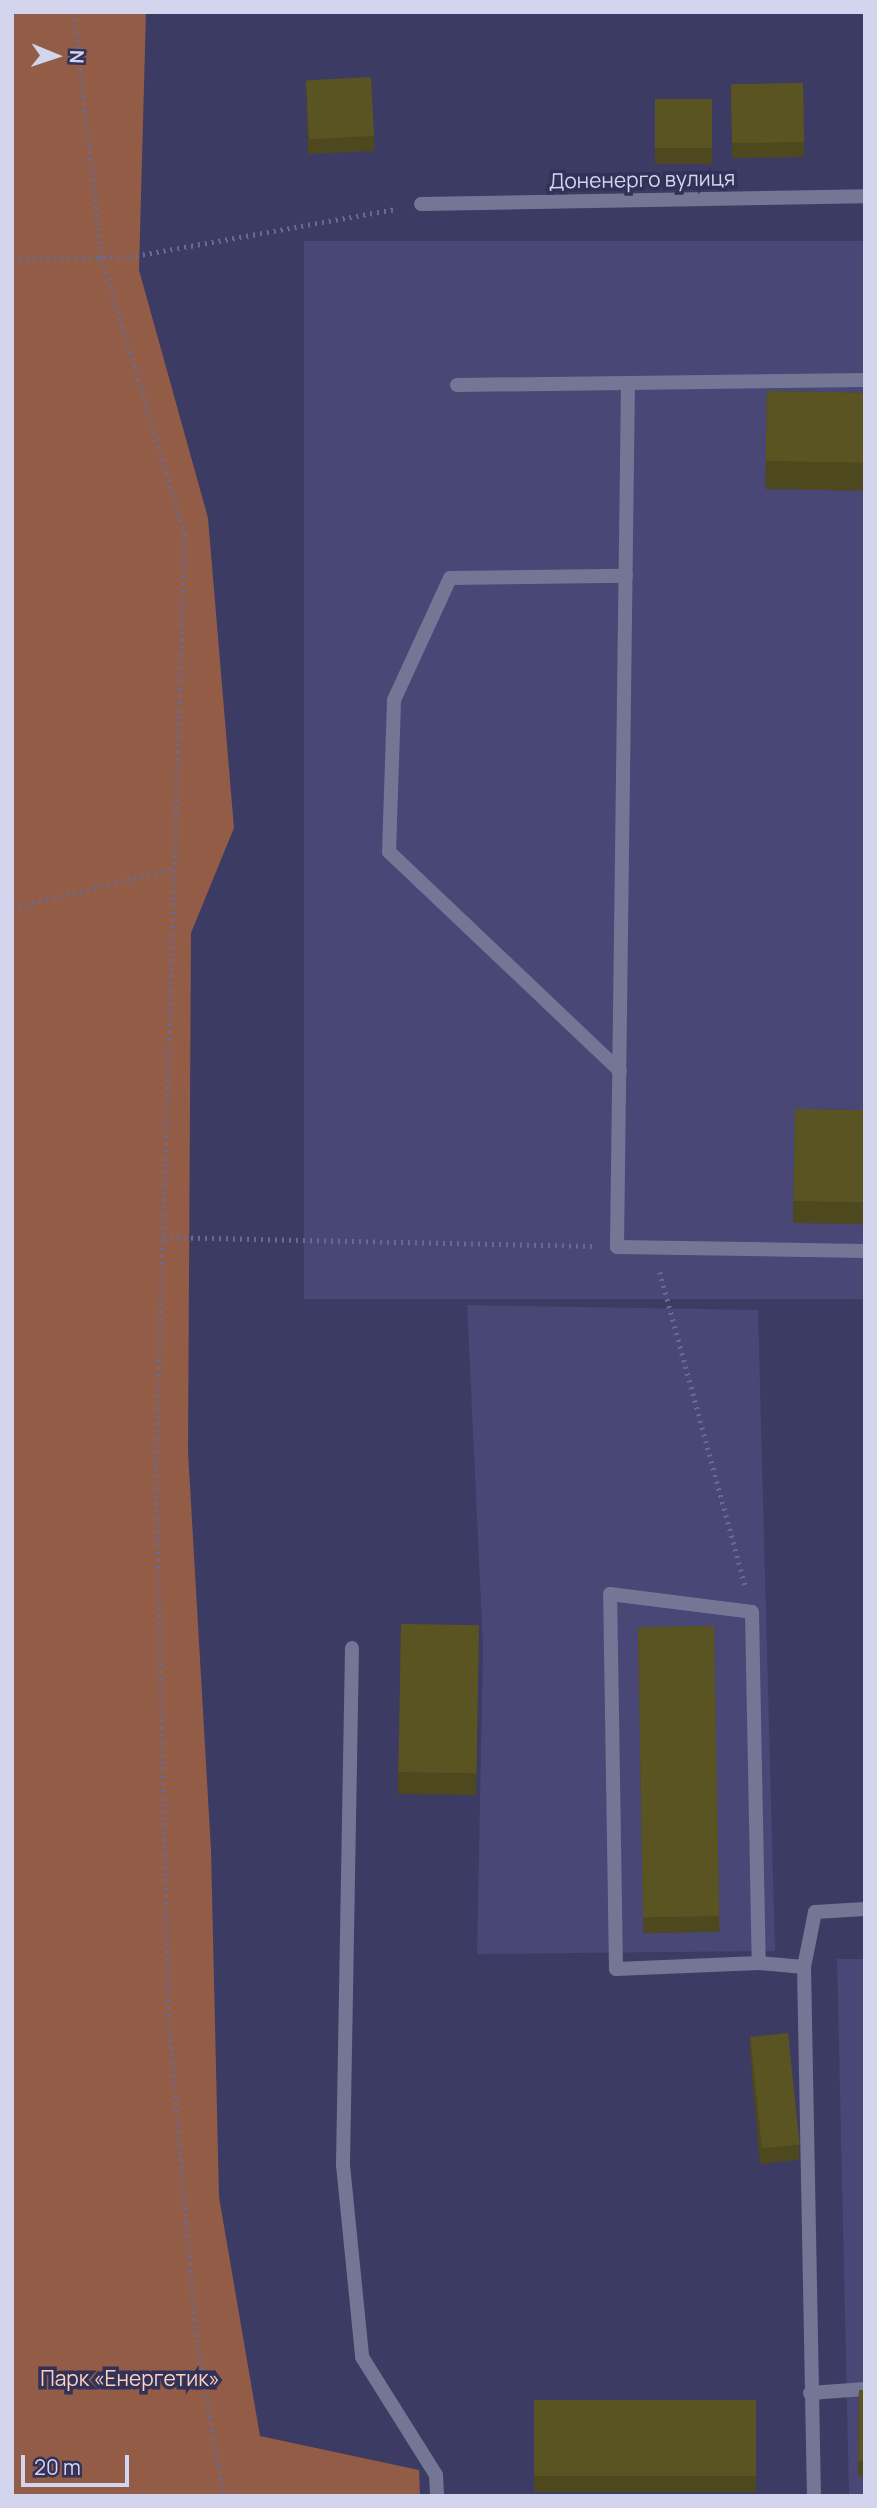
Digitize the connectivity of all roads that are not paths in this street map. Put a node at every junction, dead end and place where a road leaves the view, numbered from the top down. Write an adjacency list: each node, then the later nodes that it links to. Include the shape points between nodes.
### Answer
1 (865, 196): 2 (street, Доненерго вулиця)
2 (421, 204)
3 (865, 380): 4 (street)
4 (628, 383): 5 (street); 6 (street)
5 (457, 385)
6 (626, 576): 7 (street); 7 (street, via 450,578 394,700 388,852)
7 (620, 1071): 8 (street, via 617,1247)
8 (865, 1251)
9 (352, 1648): 15 (street, via 343,2165 359,2330 362,2357 436,2475)
10 (865, 1909): 12 (street, via 816,1912)
11 (759, 1964): 11 (street, via 752,1612 610,1594 616,1969); 12 (street)
12 (804, 1967): 14 (street)
13 (865, 2389): 14 (street)
14 (810, 2393): 16 (street)
15 (437, 2496)
16 (814, 2496)

